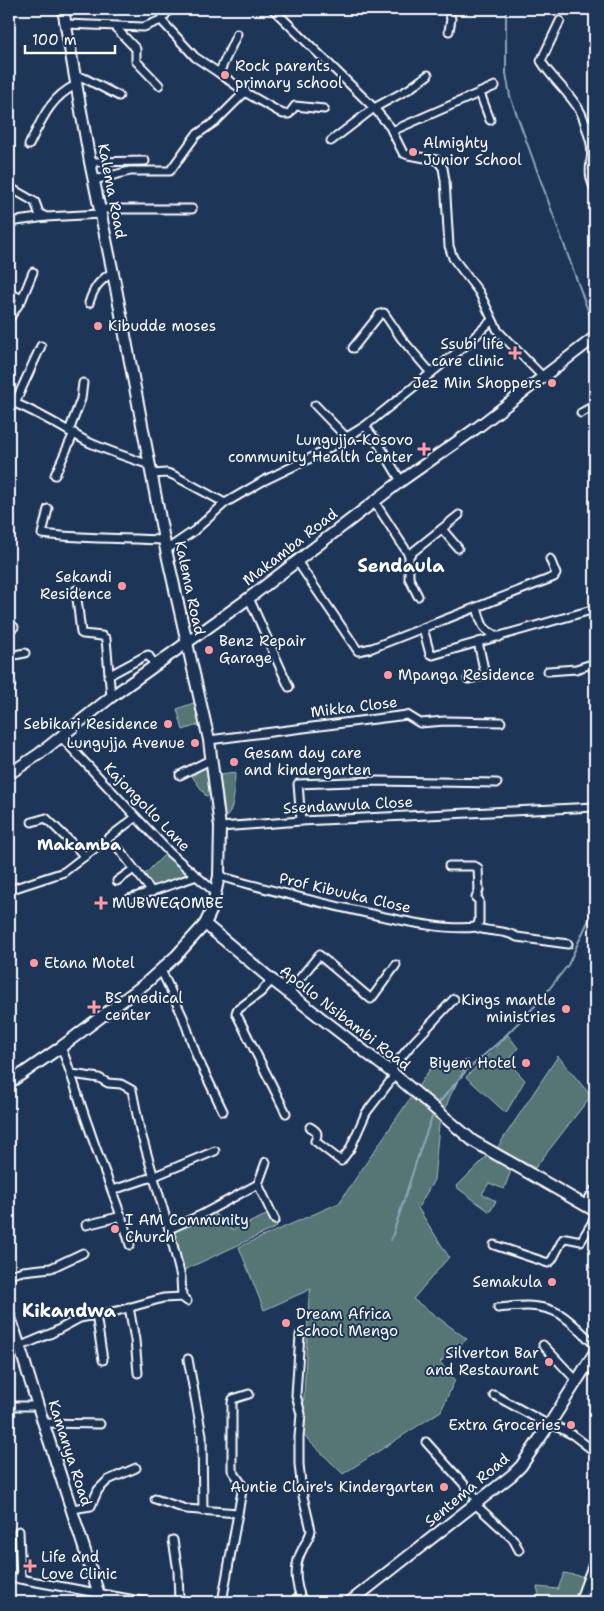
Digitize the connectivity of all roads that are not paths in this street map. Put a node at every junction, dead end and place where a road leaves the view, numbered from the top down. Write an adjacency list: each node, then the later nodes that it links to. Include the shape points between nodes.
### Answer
1 (63, 9): 7 (street, Kalema Road)
2 (170, 9): 5 (street)
3 (273, 9): 19 (street)
4 (448, 9): 9 (street, via 452,19)
5 (161, 20): 8 (street, via 144,27); 11 (street, via 195,57)
6 (560, 21): 23 (street, via 541,61 579,109)
7 (65, 24): 8 (street); 13 (street, Kalema Road)
8 (115, 27): 14 (street, via 136,49 136,61)
9 (450, 31)
10 (237, 34): 11 (street)
11 (219, 73): 16 (street)
12 (428, 75): 19 (street)
13 (76, 80): 18 (street, via 84,78); 26 (street, via 53,102); 28 (street, Kalema Road)
14 (159, 85)
15 (495, 86): 17 (street)
16 (245, 92): 20 (street, via 285,115 296,106); 29 (street, via 196,135 170,171 130,171)
17 (480, 93): 21 (street); 24 (street)
18 (118, 96)
19 (374, 108): 24 (street); 25 (street)
20 (324, 109)
21 (490, 120)
22 (595, 121): 23 (street)
23 (586, 127): 31 (street, via 593,150 590,168)
24 (392, 131): 42 (street, via 406,154 437,160 443,168 450,252 479,292)
25 (331, 141)
26 (29, 145)
27 (145, 160): 28 (street)
28 (90, 162): 29 (street, Kalema Road)
29 (94, 180): 33 (street, Kalema Road)
30 (9, 187): 34 (street, via 35,202 39,213)
31 (595, 189)
32 (192, 209): 33 (street)
33 (101, 212): 34 (street); 37 (street, Kalema Road)
34 (46, 217): 35 (street)
35 (9, 222)
36 (33, 272): 39 (street)
37 (113, 272): 40 (street, via 93,290); 56 (street, Kalema Road)
38 (9, 293): 39 (street)
39 (22, 300): 41 (street)
40 (89, 303)
41 (9, 319)
42 (492, 321): 46 (street); 47 (street)
43 (592, 340): 47 (street, Makamba Road)
44 (41, 346): 49 (street)
45 (353, 348): 46 (street, via 384,313)
46 (431, 373): 53 (street)
47 (542, 376): 58 (street, Makamba Road, via 478,427)
48 (83, 382): 54 (street)
49 (12, 402): 54 (street)
50 (315, 404): 55 (street)
51 (595, 405): 52 (street)
52 (581, 413)
53 (366, 426): 55 (street); 58 (street)
54 (71, 432): 56 (street); 57 (street)
55 (346, 437): 60 (street)
56 (151, 470): 60 (street, via 173,475); 64 (street, Kalema Road)
57 (55, 475)
58 (401, 481): 59 (street, Makamba Road)
59 (374, 501): 66 (street); 68 (street, Makamba Road)
60 (225, 503): 64 (street, via 194,531)
61 (48, 509): 64 (street, via 42,534 72,538 106,537)
62 (459, 516): 63 (street)
63 (442, 530): 65 (street); 66 (street)
64 (165, 545): 76 (street, Kalema Road)
65 (458, 548)
66 (409, 555): 70 (street, via 409,578)
67 (550, 559): 72 (street, via 556,576)
68 (297, 561): 71 (street, Makamba Road); 74 (street, via 358,650 372,648)
69 (76, 590): 83 (street, via 81,633 106,639)
70 (418, 596)
71 (249, 598): 76 (street, Makamba Road); 85 (street)
72 (477, 607): 74 (street); 75 (street, via 485,630)
73 (595, 609): 75 (street)
74 (423, 628): 77 (street, via 432,656)
75 (499, 636): 77 (street)
76 (187, 642): 81 (street, Makamba Road); 89 (street, Kalema Road)
77 (478, 642): 84 (street, via 485,674)
78 (25, 653): 79 (street)
79 (9, 656)
80 (595, 663): 82 (street, via 576,669)
81 (155, 664): 83 (street, via 145,656); 86 (street, Makamba Road)
82 (548, 671)
83 (108, 676): 86 (street)
84 (468, 679)
85 (289, 687)
86 (111, 697): 88 (street, Makamba Road)
87 (501, 722): 89 (street, Mikka Close, via 420,723 407,715)
88 (60, 736): 91 (street, Makamba Road); 95 (street, Kajongollo Lane)
89 (209, 740): 90 (street, Kalema Road)
90 (212, 759): 92 (street); 98 (street, Kalema Road)
91 (9, 774)
92 (180, 775)
93 (497, 783): 96 (street, via 377,781 298,784)
94 (595, 807): 96 (street, Ssendawula Close)
95 (136, 817): 100 (street); 103 (street, Kajongollo Lane)
96 (301, 821): 98 (street, Ssendawula Close)
97 (32, 822): 100 (street, via 46,818)
98 (220, 827): 104 (street, Kalema Road)
99 (119, 849): 102 (street)
100 (85, 856): 106 (street, via 56,876)
101 (449, 866): 111 (street, via 478,868 476,898 479,900 479,922)
102 (134, 869): 105 (street); 107 (street)
103 (197, 876): 107 (street); 108 (street, Kajongollo Lane)
104 (219, 876): 108 (street, Kalema Road); 111 (street, Prof Kibuuka Close, via 265,890 400,920)
105 (117, 881)
106 (9, 890)
107 (152, 892): 109 (street)
108 (216, 893): 110 (street, Kalema Road)
109 (129, 899)
110 (205, 924): 114 (street, Kalema Road); 115 (street, Apollo Nsibambi Road)
111 (476, 927): 112 (street, Prof Kibuuka Close)
112 (568, 944)
113 (396, 965): 116 (street, via 372,999 319,955)
114 (161, 970): 118 (street, Kalema Road); 122 (street)
115 (272, 980): 116 (street, Apollo Nsibambi Road); 123 (street, via 236,1013)
116 (288, 993): 119 (street, Apollo Nsibambi Road)
117 (454, 999): 119 (street, via 411,1045)
118 (61, 1047): 120 (street); 121 (street, Kalema Road)
119 (392, 1073): 124 (street, via 366,1112 341,1161 315,1141 318,1136); 131 (street, Apollo Nsibambi Road, via 474,1141)
120 (72, 1074): 127 (street, via 99,1078 132,1090); 130 (street)
121 (9, 1083)
122 (223, 1111)
123 (286, 1113)
124 (310, 1127)
125 (215, 1151): 127 (street)
126 (266, 1162): 128 (street)
127 (152, 1177): 130 (street); 137 (street)
128 (258, 1184): 135 (street); 137 (street)
129 (595, 1189): 131 (street)
130 (113, 1190): 133 (street)
131 (585, 1205): 132 (street, Apollo Nsibambi Road)
132 (595, 1211)
133 (122, 1216): 136 (street); 138 (street)
134 (595, 1218): 139 (street, via 581,1242 563,1239 548,1262)
135 (275, 1220)
136 (86, 1225)
137 (169, 1229): 142 (street, via 184,1299 163,1298)
138 (130, 1245)
139 (494, 1245)
140 (83, 1253): 141 (street, via 52,1268)
141 (9, 1275)
142 (129, 1308): 144 (street); 154 (street)
143 (498, 1308): 148 (street, via 516,1305 550,1310)
144 (96, 1314): 149 (street, via 74,1320); 152 (street)
145 (9, 1315): 149 (street, Kamanya Road)
146 (300, 1336): 182 (street, via 296,1395 301,1414 299,1464 311,1530 296,1572 298,1592)
147 (543, 1345): 155 (street)
148 (595, 1345)
149 (21, 1346): 159 (street, Kamanya Road)
150 (595, 1352): 153 (street, Sentema Road)
151 (188, 1359): 169 (street, via 202,1435)
152 (103, 1360)
153 (591, 1369): 155 (street, Sentema Road)
154 (138, 1373)
155 (577, 1381): 162 (street, Sentema Road)
156 (249, 1394): 170 (street, via 233,1399 231,1407 232,1470 242,1491)
157 (494, 1395): 162 (street)
158 (9, 1406): 159 (street)
159 (38, 1406): 160 (street, Kamanya Road)
160 (44, 1423): 161 (street); 168 (street, Kamanya Road)
161 (100, 1424)
162 (550, 1424): 164 (street, via 573,1435); 167 (street, Sentema Road, via 521,1466)
163 (426, 1442): 167 (street)
164 (595, 1452)
165 (136, 1468): 168 (street, via 108,1480 98,1490 91,1506)
166 (155, 1499): 169 (street, via 186,1509)
167 (478, 1503): 173 (street, via 513,1539); 183 (street, Sentema Road)
168 (72, 1509): 177 (street, Kamanya Road)
169 (203, 1510): 170 (street)
170 (238, 1513): 181 (street)
171 (19, 1531): 176 (street)
172 (173, 1540): 180 (street)
173 (519, 1550)
174 (595, 1558): 178 (street, via 581,1596)
175 (9, 1577): 176 (street)
176 (21, 1579): 177 (street)
177 (99, 1598): 179 (street)
178 (595, 1599)
179 (146, 1602)
180 (179, 1602)
181 (222, 1602)
182 (303, 1602)
183 (350, 1602)

